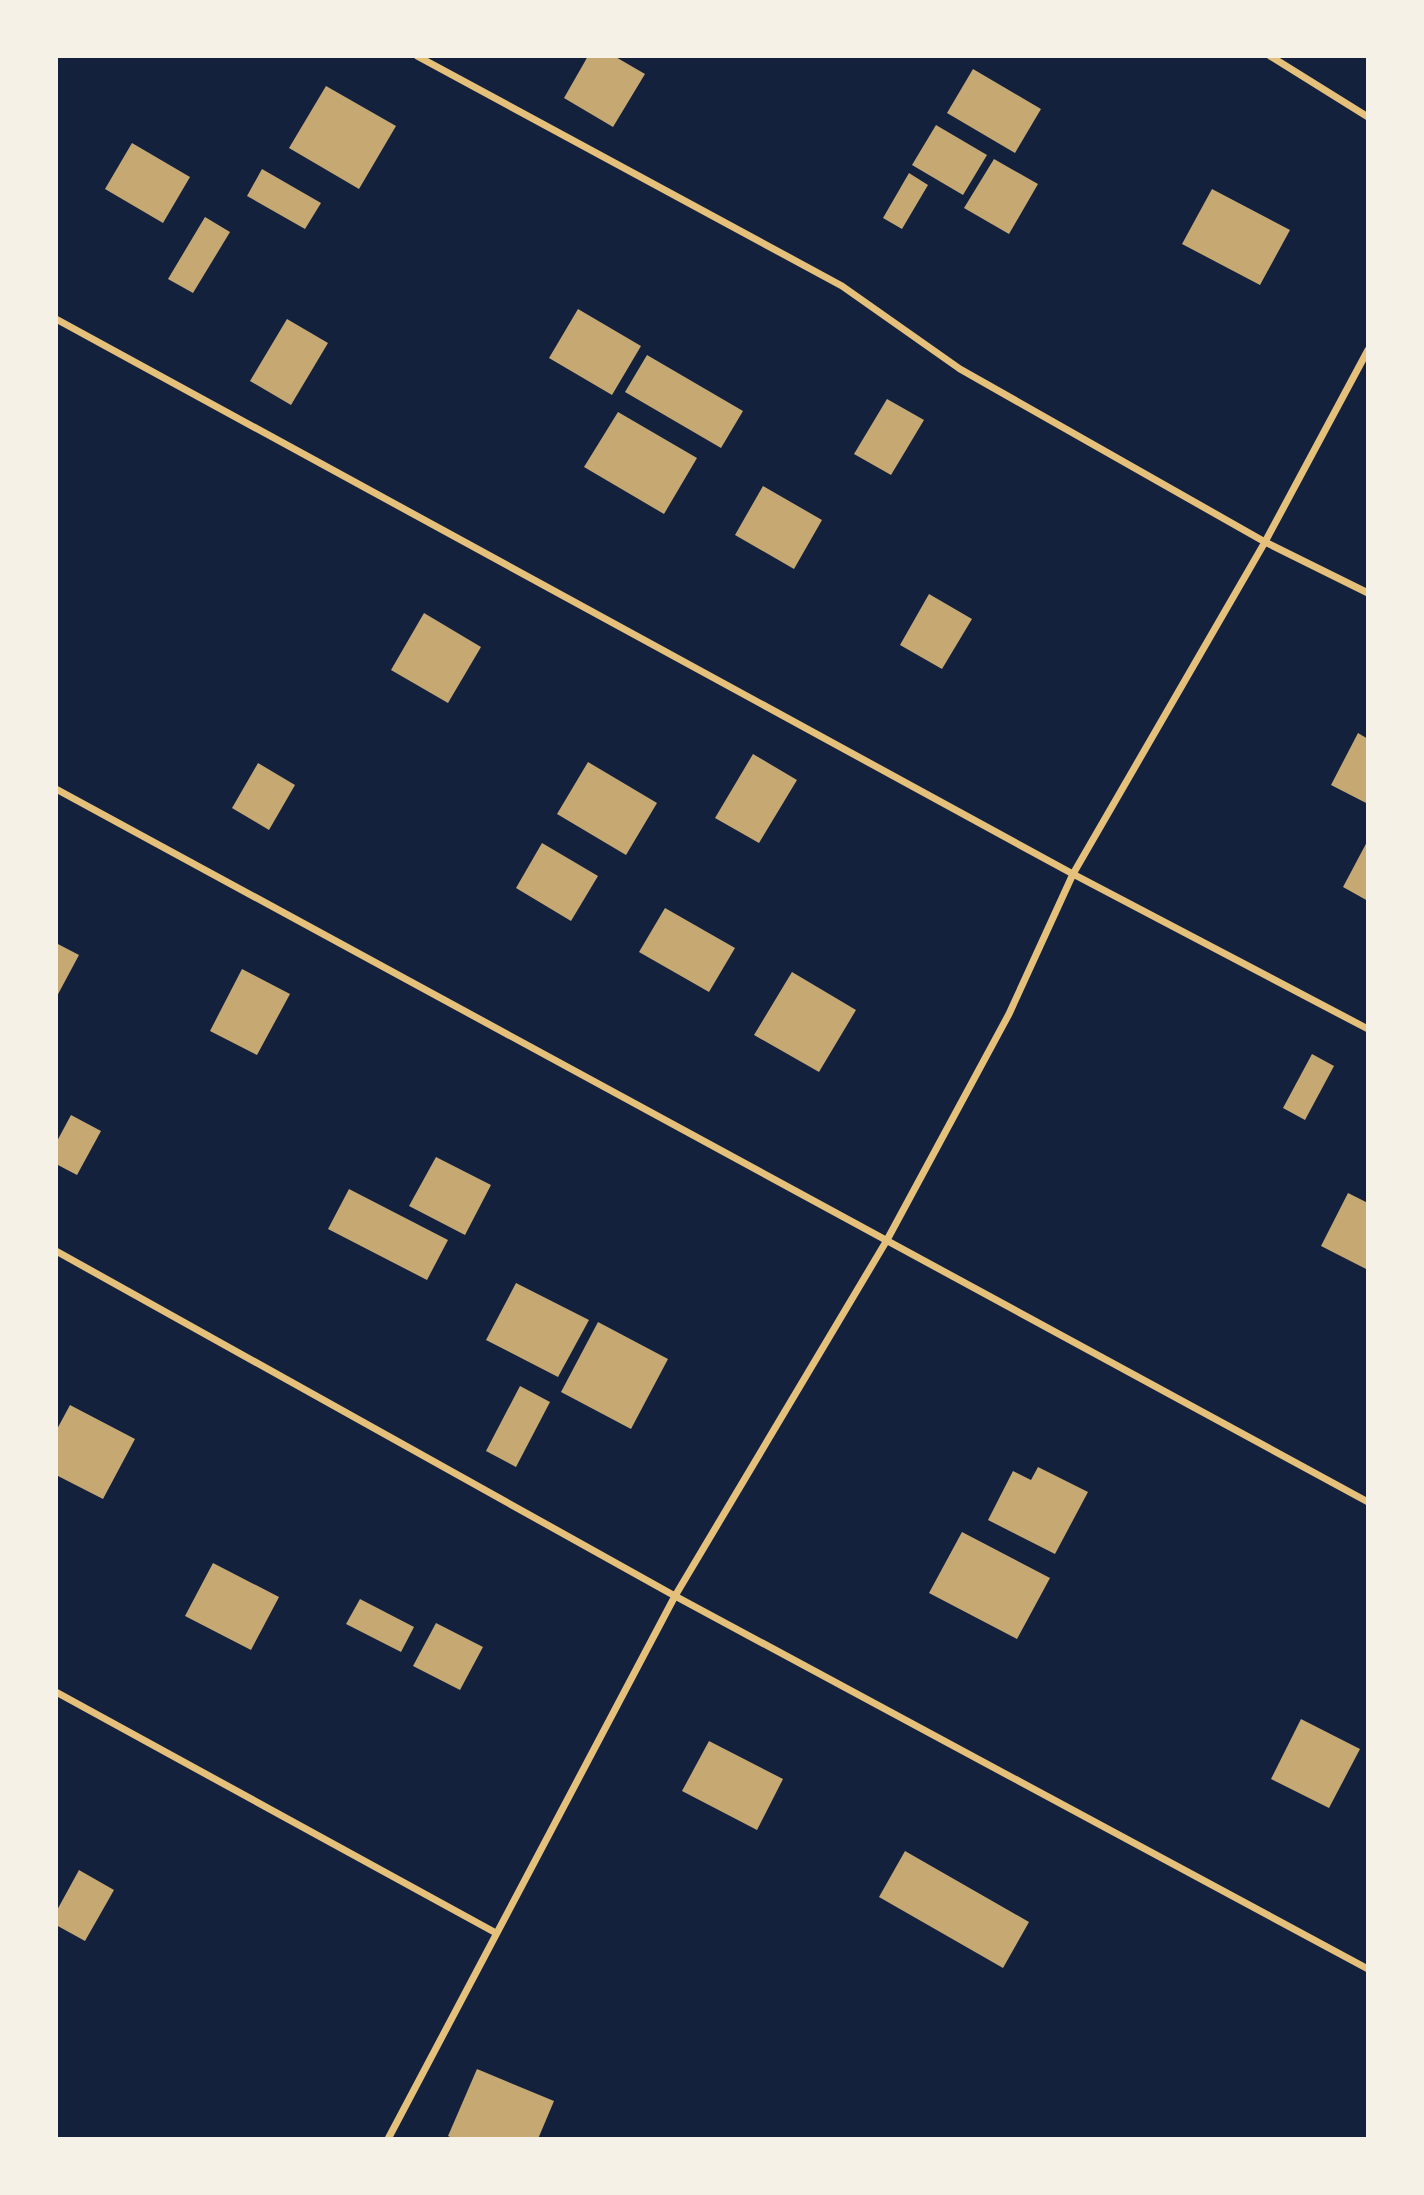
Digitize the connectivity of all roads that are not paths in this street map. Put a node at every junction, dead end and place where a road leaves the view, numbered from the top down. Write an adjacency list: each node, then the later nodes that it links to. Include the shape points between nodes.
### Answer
1 (417, 56): 6 (street, via 842,286 960,369)
2 (1270, 56): 3 (street)
3 (1368, 117)
4 (56, 319): 9 (street)
5 (1368, 350): 6 (street)
6 (1265, 542): 7 (street); 9 (street)
7 (1368, 593)
8 (56, 789): 11 (street)
9 (1073, 874): 10 (street); 11 (street, via 1009,1014)
10 (1368, 1029)
11 (887, 1240): 13 (street); 14 (street)
12 (56, 1251): 14 (street)
13 (1368, 1502)
14 (675, 1596): 16 (street); 17 (street)
15 (56, 1692): 16 (street)
16 (496, 1933): 18 (street)
17 (1368, 1969)
18 (388, 2139)

